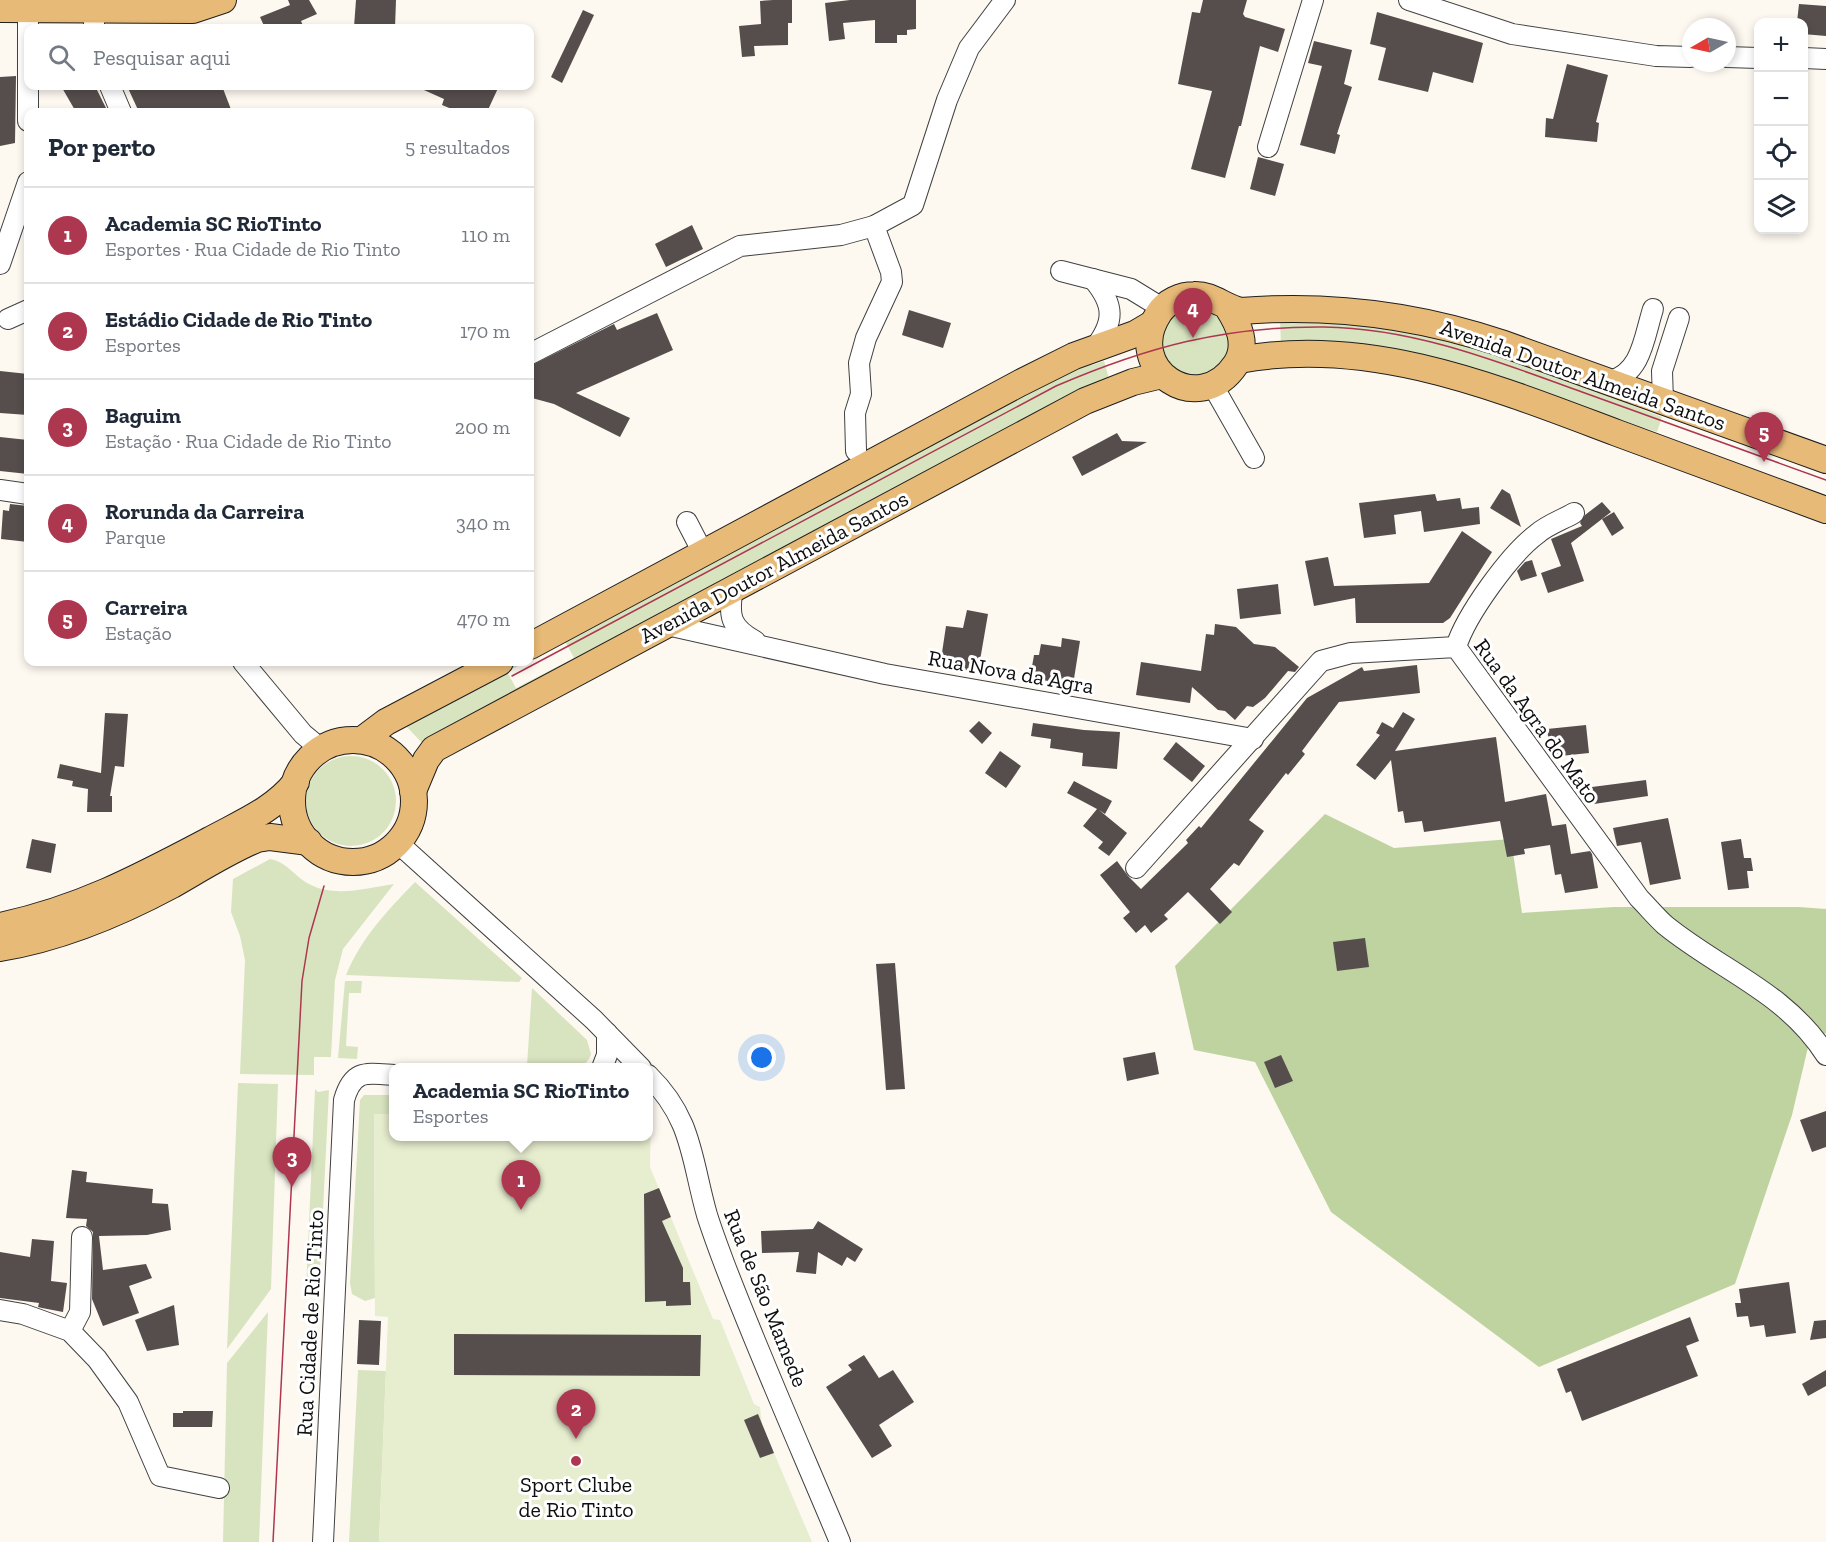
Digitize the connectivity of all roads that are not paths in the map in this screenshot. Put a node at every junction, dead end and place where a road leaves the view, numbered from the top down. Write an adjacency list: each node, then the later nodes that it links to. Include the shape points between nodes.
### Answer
1 (223, 0): 7 (main road, via 193,10)
2 (1005, 0): 20 (street, via 969,48 947,100 913,205)
3 (1313, 0): 18 (street)
4 (1409, 0): 9 (street, via 1512,34)
5 (26, 4): 6 (main road); 7 (main road); 8 (street)
6 (0, 9)
7 (94, 19)
8 (26, 24)
9 (1682, 57)
10 (1736, 57): 11 (street)
11 (1754, 58)
12 (1808, 58): 13 (street)
13 (1826, 59)
14 (27, 90): 16 (street)
15 (112, 90): 17 (street)
16 (28, 108)
17 (119, 108)
18 (1268, 147)
19 (24, 194): 21 (street)
20 (874, 226): 31 (street, via 841,235 740,246); 37 (street, via 892,282 859,363 861,394 855,413)
21 (0, 264)
22 (1061, 271): 23 (street)
23 (1093, 279): 27 (street, via 1131,289); 30 (street, via 1104,292 1110,312 1104,335)
24 (1228, 308): 27 (main road, via 1213,298 1195,294 1177,298); 32 (main road, via 1239,324); 34 (main road, Avenida Doutor Almeida Santos, via 1321,308 1414,319 1461,330)
25 (1653, 309): 34 (street, via 1637,362 1623,378)
26 (24, 312): 29 (street)
27 (1157, 316): 30 (main road, Avenida Doutor Almeida Santos, via 1135,334); 33 (main road, via 1149,349)
28 (1679, 318): 36 (street, via 1662,371)
29 (8, 319)
30 (1094, 349): 45 (main road, Avenida Doutor Almeida Santos, via 1020,383)
31 (534, 352)
32 (1239, 360): 35 (main road); 42 (main road, Avenida Doutor Almeida Santos, via 1320,354 1403,363 1515,395)
33 (1162, 375): 35 (main road, via 1177,386); 46 (main road, Avenida Doutor Almeida Santos, via 1085,401)
34 (1610, 381): 36 (main road, Avenida Doutor Almeida Santos)
35 (1213, 386): 38 (street)
36 (1663, 401): 39 (main road, Avenida Doutor Almeida Santos)
37 (856, 451)
38 (1254, 458)
39 (1826, 460)
40 (0, 490): 41 (street)
41 (24, 493)
42 (1826, 510)
43 (1574, 513): 50 (street, via 1538,532 1517,551 1462,629)
44 (687, 522): 45 (street)
45 (703, 553): 48 (main road, Avenida Doutor Almeida Santos)
46 (733, 588): 47 (main road, Avenida Doutor Almeida Santos); 49 (street, Rua Nova da Agra, via 730,615 739,632)
47 (667, 625): 49 (street, Rua Nova da Agra); 57 (main road, Avenida Doutor Almeida Santos, via 434,749)
48 (534, 644)
49 (763, 646): 53 (street, Rua Nova da Agra, via 885,674)
50 (1456, 647): 53 (street, Rua da Agra do Mato, via 1351,653 1321,661); 64 (street, Rua da Agra do Mato, via 1639,898 1665,925 1788,1009 1806,1026)
51 (246, 666): 55 (street, via 303,734)
52 (492, 666): 54 (main road, via 386,722)
53 (1252, 739): 60 (street, Rua da Agra do Mato)
54 (362, 740): 55 (main road, via 334,742); 57 (main road, via 396,757)
55 (321, 749): 56 (main road, via 305,763)
56 (296, 782): 58 (main road, via 293,809 298,827); 61 (main road, via 267,809 118,889 76,906)
57 (413, 791): 59 (main road, via 414,810)
58 (309, 842): 59 (main road, via 324,855 343,861 363,861 382,855); 62 (main road, via 257,839 92,923)
59 (398, 843): 63 (street)
60 (1136, 868)
61 (0, 926)
62 (0, 948)
63 (607, 1033): 65 (street); 66 (street)
64 (1826, 1055)
65 (604, 1063)
66 (636, 1063)
67 (389, 1075): 73 (street, Rua Cidade de Rio Tinto, via 365,1073 356,1077 344,1100)
68 (657, 1091): 74 (street, Rua de São Mamede, via 680,1114 707,1216 725,1265)
69 (82, 1237): 71 (street, via 80,1312)
70 (0, 1310): 71 (street, via 24,1314)
71 (70, 1331): 72 (street, via 97,1359 128,1402 160,1476)
72 (219, 1488)
73 (323, 1542)
74 (840, 1542)

